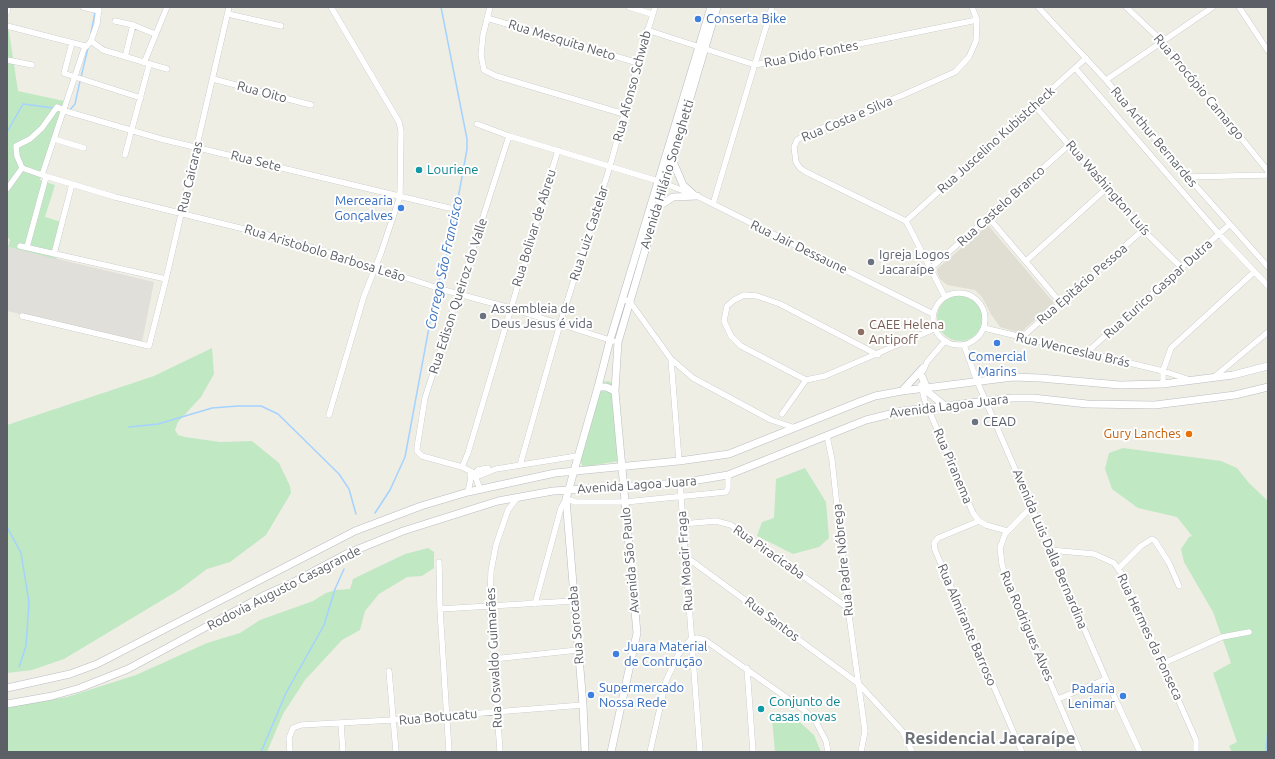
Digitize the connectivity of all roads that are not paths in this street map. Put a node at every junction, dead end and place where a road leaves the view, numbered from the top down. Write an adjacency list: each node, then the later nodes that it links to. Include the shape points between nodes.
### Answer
1 (8, 7): 18 (street)
2 (83, 7): 17 (street)
3 (166, 7): 28 (street)
4 (229, 7): 19 (street, Rua Caicaras)
5 (331, 7): 73 (street, via 399,122)
6 (490, 7): 21 (street)
7 (629, 7): 20 (street)
8 (654, 7): 20 (street, Rua Afonso Schwab)
9 (711, 7): 33 (main road, Avenida Hilário Soneghetti)
10 (717, 7): 33 (main road, Avenida Hilário Soneghetti)
11 (772, 7): 41 (street)
12 (972, 7): 23 (street, Rua Costa e Silva)
13 (1038, 7): 36 (street, Rua Arthur Bernardes)
14 (1126, 7): 30 (street, Rua Procópio Camargo)
15 (1213, 7): 30 (street)
16 (1239, 7): 34 (street)
17 (99, 9): 29 (street)
18 (7, 12)
19 (228, 14): 26 (street); 45 (street, Rua Caicaras)
20 (652, 14): 27 (street, Rua Afonso Schwab)
21 (487, 18): 38 (street, Rua Mesquita Neto); 51 (street, via 481,55 484,70 496,76)
22 (115, 20): 24 (street)
23 (977, 20): 41 (street, Rua Dido Fontes); 79 (street, Rua Costa e Silva, via 976,41 969,57 955,72 805,135 797,140 794,147 796,162 806,172)
24 (133, 25): 28 (street); 35 (street)
25 (7, 26): 31 (street)
26 (281, 26)
27 (647, 30): 33 (street, Rua Dido Fontes); 38 (street, Rua Afonso Schwab)
28 (155, 34): 39 (street)
29 (91, 41): 32 (street); 35 (street, via 103,50)
30 (1163, 42): 46 (street); 64 (street, Rua Procópio Camargo)
31 (72, 43): 32 (street); 44 (street, via 64,73)
32 (86, 46): 44 (street)
33 (702, 48): 41 (street, Rua Dido Fontes); 61 (main road, Avenida Hilário Soneghetti); 68 (main road, Avenida Hilário Soneghetti)
34 (1268, 51)
35 (126, 57): 39 (street)
36 (1086, 58): 43 (street, Rua Juscelino Kubistcheck); 46 (street, Rua Arthur Bernardes)
37 (7, 60): 40 (street)
38 (638, 63): 51 (street, Rua Afonso Schwab)
39 (147, 64): 42 (street); 47 (street)
40 (32, 65)
41 (755, 65): 74 (street)
42 (168, 69)
43 (1076, 69): 49 (street, Rua Juscelino Kubistcheck); 82 (street, Rua Arthur Bernardes)
44 (75, 77): 47 (street); 50 (street)
45 (213, 79): 48 (street, Rua Oito); 57 (street, Rua Caicaras)
46 (1106, 80): 67 (street, Rua Arthur Bernardes)
47 (141, 98): 53 (street)
48 (311, 105)
49 (1035, 106): 56 (street, Rua Washington Luís); 79 (street, Rua Juscelino Kubistcheck)
50 (65, 111): 53 (street, Rua Sete); 55 (street); 63 (street, via 56,107 42,128 30,139 16,146)
51 (624, 114): 62 (street, Rua Afonso Schwab)
52 (477, 124): 54 (street, Rua Jair Dessaune)
53 (132, 130): 57 (street, Rua Sete); 60 (street)
54 (509, 136): 59 (street, Rua Jair Dessaune); 95 (street, Rua Edison Queiroz do Valle)
55 (54, 139): 58 (street); 66 (street)
56 (1070, 144): 70 (street, Rua Washington Luís); 78 (street, Rua Castelo Branco)
57 (196, 147): 73 (street, Rua Sete); 77 (street, Rua Caicaras)
58 (84, 148)
59 (558, 150): 62 (street, Rua Jair Dessaune); 99 (street, Rua Bolivar de Abreu)
60 (126, 155)
61 (672, 159): 68 (main road, Avenida Hilário Soneghetti); 72 (main road, via 683,185)
62 (610, 166): 68 (street, Rua Jair Dessaune); 102 (street, Rua Luiz Castelar)
63 (22, 168): 66 (street, Rua Aristobolo Barbosa Leão); 71 (street)
64 (1268, 171)
65 (1268, 175): 67 (street)
66 (44, 176): 69 (street, Rua Aristobolo Barbosa Leão); 85 (street)
67 (1188, 177): 80 (street, Rua Arthur Bernardes)
68 (661, 182): 72 (street, Rua Jair Dessaune); 76 (main road, Avenida Hilário Soneghetti); 84 (main road, Avenida Hilário Soneghetti)
69 (72, 184): 77 (street, Rua Aristobolo Barbosa Leão); 86 (street)
70 (1107, 188): 81 (street, Rua Washington Luís); 87 (street)
71 (7, 189)
72 (695, 195): 74 (street, Rua Jair Dessaune); 76 (main road, via 673,196)
73 (400, 196): 75 (street, Rua Sete); 88 (street)
74 (713, 204): 100 (street, Rua Jair Dessaune)
75 (449, 208)
76 (656, 209): 84 (main road, Avenida Hilário Soneghetti)
77 (181, 213): 88 (street, Rua Aristobolo Barbosa Leão, via 268,235); 93 (street, Rua Caicaras)
78 (989, 218): 87 (street); 90 (street, Rua Castelo Branco)
79 (906, 221): 90 (street)
80 (1229, 225): 82 (street, Rua Eurico Gaspar Dutra); 89 (street, Rua Arthur Bernardes)
81 (1143, 230): 91 (street, Rua Washington Luís); 98 (street, Rua Epitácio Pessoa)
82 (1219, 234): 91 (street, Rua Eurico Gaspar Dutra); 92 (street, Rua Arthur Bernardes)
83 (20, 246): 85 (street)
84 (642, 246): 97 (main road, Avenida Hilário Soneghetti)
85 (27, 247): 86 (street)
86 (54, 254): 93 (street)
87 (1026, 261): 98 (street)
88 (376, 267): 95 (street, Rua Aristobolo Barbosa Leão); 132 (street, via 364,296)
89 (1268, 267)
90 (931, 268): 96 (street)
91 (1182, 268): 111 (street, Rua Eurico Gaspar Dutra)
92 (1254, 272): 94 (street, Rua Arthur Bernardes); 116 (street, via 1175,343 1169,351)
93 (166, 279): 101 (street, Rua Caicaras, via 149,346)
94 (1268, 286)
95 (460, 294): 99 (street, Rua Aristobolo Barbosa Leão); 139 (street, Rua Edison Queiroz do Valle, via 425,398 417,451 422,456)
96 (945, 297): 100 (street, via 940,300); 103 (street, via 960,292 975,298 983,307)
97 (626, 300): 107 (main road, Avenida Hilário Soneghetti); 109 (main road, Avenida Hilário Soneghetti); 113 (street)
98 (1060, 302): 106 (street, Rua Epitácio Pessoa)
99 (510, 308): 102 (street, Rua Aristobolo Barbosa Leão); 139 (street, Rua Bolivar de Abreu)
100 (933, 314): 104 (street)
101 (22, 316)
102 (560, 324): 107 (street, Rua Aristobolo Barbosa Leão); 137 (street)
103 (984, 328): 106 (street, Rua Wenceslau Brás); 110 (street, via 976,339)
104 (934, 329): 108 (street); 112 (street)
105 (1268, 332): 118 (street)
106 (1021, 338): 111 (street, Rua Wenceslau Brás)
107 (610, 340): 109 (street, Rua Aristobolo Barbosa Leão); 123 (main road, Avenida Hilário Soneghetti)
108 (945, 341): 110 (street, via 952,345); 115 (street)
109 (618, 342): 126 (main road, Avenida São Paulo)
110 (964, 345): 120 (street, Avenida Luis Dalla Bernardina)
111 (1086, 353): 116 (street, Rua Wenceslau Brás)
112 (878, 354): 119 (street, via 825,376); 119 (street, via 780,304 757,296 744,295 727,306 724,321 731,336 741,346)
113 (671, 359): 133 (street, via 693,378 779,423); 136 (street)
114 (1268, 366): 118 (main road, Avenida Lagoa Juara)
115 (923, 368): 117 (street); 127 (main road)
116 (1163, 371): 121 (street, Rua Wenceslau Brás); 122 (street)
117 (922, 377): 125 (main road)
118 (1214, 378): 121 (main road, Avenida Lagoa Juara)
119 (806, 380): 131 (street)
120 (977, 381): 122 (main road, Avenida Lagoa Juara, via 1020,377 1120,385); 125 (main road, Avenida Lagoa Juara); 128 (street, Avenida Luis Dalla Bernardina)
121 (1194, 381): 122 (main road, Avenida Lagoa Juara)
122 (1162, 384)
123 (598, 387): 126 (main road); 135 (main road, Rua Sorocaba)
124 (1268, 387): 128 (main road, Avenida Lagoa Juara, via 1235,395 1155,405 1087,404 1033,398)
125 (924, 389): 127 (main road, Avenida Lagoa Juara); 129 (main road); 130 (street, Rua Piranema)
126 (615, 391): 138 (main road, Avenida São Paulo)
127 (902, 391): 133 (main road, Avenida Lagoa Juara, via 864,400)
128 (986, 400): 129 (main road, Avenida Lagoa Juara); 152 (street, Avenida Luis Dalla Bernardina)
129 (945, 406): 130 (main road, Avenida Lagoa Juara)
130 (928, 408): 134 (main road, Avenida Lagoa Juara, via 882,414); 153 (street, Rua Piranema, via 973,513)
131 (782, 414)
132 (329, 415)
133 (796, 428): 136 (main road, Avenida Lagoa Juara, via 729,454)
134 (827, 436): 141 (main road, Avenida Lagoa Juara); 164 (street, Rua Padre Nóbrega, via 832,460)
135 (577, 456): 137 (street); 140 (main road, Rua Sorocaba)
136 (679, 462): 138 (main road, Avenida Lagoa Juara)
137 (520, 465): 142 (street)
138 (621, 466): 140 (main road, Avenida Lagoa Juara); 144 (main road, Avenida São Paulo)
139 (462, 467): 142 (street)
140 (573, 471): 145 (main road, Avenida Lagoa Juara); 146 (main road, Rua Sorocaba)
141 (728, 475): 143 (main road, Avenida Lagoa Juara); 148 (street, via 726,492)
142 (474, 476): 145 (street); 147 (street)
143 (680, 483): 144 (main road, Avenida Lagoa Juara); 148 (street, Rua Moacir Fraga)
144 (624, 488): 146 (main road, Avenida Lagoa Juara); 151 (main road, Avenida São Paulo)
145 (480, 490): 147 (main road, Avenida Lagoa Juara)
146 (568, 490): 149 (main road, Rodovia Augusto Casagrande); 150 (main road, Rua Sorocaba)
147 (468, 492): 175 (main road, Avenida Lagoa Juara, via 421,506 355,531 98,664 70,674)
148 (680, 496): 151 (street); 154 (street, Rua Moacir Fraga)
149 (517, 498): 163 (street, Rua Oswaldo Guimarães, via 508,510 496,545 490,571); 177 (main road, Rodovia Augusto Casagrande, via 427,522 346,554 128,669 80,688)
150 (566, 499): 151 (street, via 576,502); 161 (main road, Rua Sorocaba); 162 (street, via 559,514)
151 (625, 502): 189 (main road, Avenida São Paulo, via 638,633)
152 (1032, 506): 155 (street, Rua Rodrigues Alves); 156 (street, Avenida Luis Dalla Bernardina)
153 (979, 521): 155 (street); 196 (street, Rua Almirante Barroso, via 938,538 934,543 935,550)
154 (682, 524): 157 (street, Rua Moacir Fraga); 164 (street, Rua Piracicaba, via 716,521 731,525)
155 (1007, 531): 176 (street, Rua Rodrigues Alves, via 1000,548 1003,571)
156 (1050, 550): 159 (street, Rua Hermes da Fonseca, via 1094,554 1114,563); 173 (street, Avenida Luis Dalla Bernardina)
157 (685, 556): 167 (street, Rua Moacir Fraga); 174 (street, Rua Santos)
158 (439, 562): 165 (street)
159 (1118, 569): 160 (street, via 1141,546 1152,539 1169,563); 170 (street, Rua Hermes da Fonseca, via 1124,577)
160 (1179, 586)
161 (573, 601): 162 (street); 168 (main road, Rua Sorocaba)
162 (535, 604): 163 (street)
163 (490, 606): 165 (street); 169 (street, Rua Oswaldo Guimarães)
164 (848, 608): 174 (street, Rua Padre Nóbrega)
165 (440, 609): 180 (street)
166 (1249, 632): 170 (street, via 1222,637)
167 (691, 639): 171 (street, via 705,640); 190 (street, via 678,656 666,681); 191 (street, Rua Moacir Fraga)
168 (578, 650): 169 (street); 178 (main road, Rua Sorocaba)
169 (494, 659): 179 (street, Rua Oswaldo Guimarães)
170 (1162, 664): 199 (street, Rua Hermes da Fonseca, via 1196,740)
171 (747, 668): 192 (street); 193 (street, via 804,710 816,722 826,741)
172 (389, 671): 181 (street)
173 (1106, 678): 176 (street); 198 (street, Avenida Luis Dalla Bernardina)
174 (860, 684): 194 (street, Rua Padre Nóbrega, via 865,731); 195 (street, Rua Santos, via 903,732)
175 (7, 688)
176 (1058, 699): 197 (street, Rua Rodrigues Alves)
177 (7, 704)
178 (583, 705): 179 (street, Rua Botucatu); 188 (main road, Rua Sorocaba)
179 (497, 712): 180 (street, Rua Botucatu); 187 (street, Rua Oswaldo Guimarães)
180 (446, 716): 181 (street, Rua Botucatu); 186 (street)
181 (393, 720): 182 (street, Rua Botucatu); 185 (street)
182 (341, 724): 183 (street, Rua Botucatu, via 301,725 293,728 289,738); 184 (street)
183 (290, 752)
184 (343, 752)
185 (396, 752)
186 (449, 752)
187 (500, 752)
188 (585, 752)
189 (611, 752)
190 (650, 752)
191 (700, 752)
192 (753, 752)
193 (828, 752)
194 (861, 752)
195 (912, 752)
196 (1022, 752)
197 (1080, 752)
198 (1140, 752)
199 (1196, 752)

